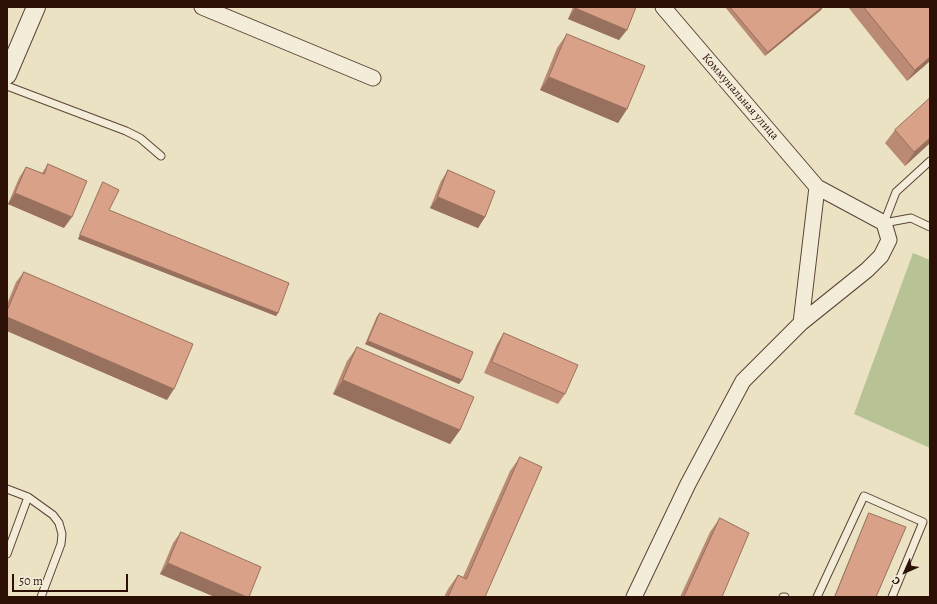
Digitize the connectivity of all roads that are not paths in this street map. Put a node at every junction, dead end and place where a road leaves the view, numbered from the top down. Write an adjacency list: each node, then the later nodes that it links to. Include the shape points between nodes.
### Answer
1 (36, 7): 4 (street)
2 (202, 7): 5 (street)
3 (662, 7): 9 (street, Коммунальная улица)
4 (7, 75)
5 (374, 78)
6 (7, 86): 7 (lane, via 126,131 140,138)
7 (161, 156)
8 (930, 161): 10 (lane, via 896,192)
9 (817, 187): 10 (street); 12 (street)
10 (884, 223): 11 (lane, via 911,218); 12 (street, via 889,240 881,256)
11 (930, 227)
12 (801, 323): 17 (street, via 742,382 688,484)
13 (7, 488): 14 (lane)
14 (28, 497): 15 (lane); 16 (lane, via 53,515 62,534 61,544)
15 (7, 552)
16 (40, 597)
17 (634, 597)
18 (817, 597): 19 (lane, via 864,496 922,522)
19 (892, 597)

